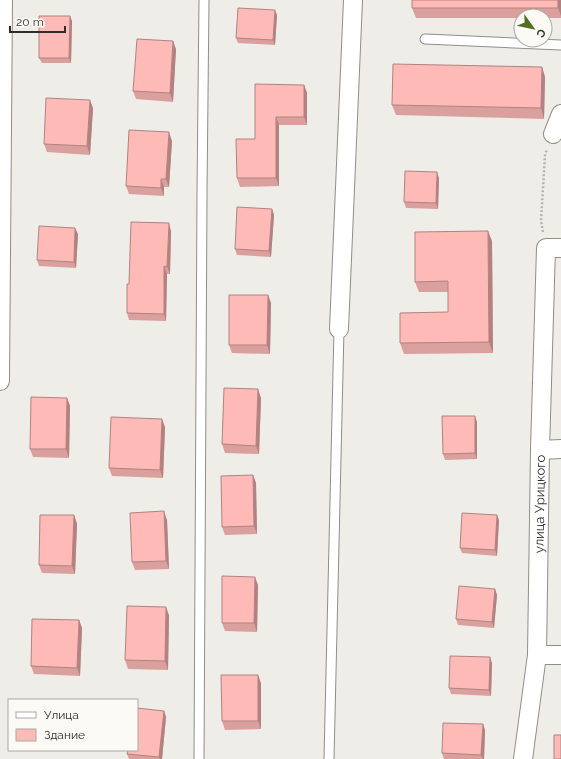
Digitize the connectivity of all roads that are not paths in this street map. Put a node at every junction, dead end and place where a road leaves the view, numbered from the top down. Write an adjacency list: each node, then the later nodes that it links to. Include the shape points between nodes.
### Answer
1 (3, 0): 10 (street)
2 (204, 0): 15 (lane)
3 (353, 0): 9 (street)
4 (425, 39): 5 (lane)
5 (561, 45)
6 (561, 114): 7 (street)
7 (554, 134)
8 (554, 248): 12 (street, улица Урицкого)
9 (338, 329): 16 (lane)
10 (0, 381)
11 (561, 449): 12 (street)
12 (540, 450): 13 (street, улица Урицкого)
13 (537, 655): 14 (street); 17 (street, улица Урицкого)
14 (561, 656)
15 (199, 759)
16 (329, 759)
17 (523, 759)

